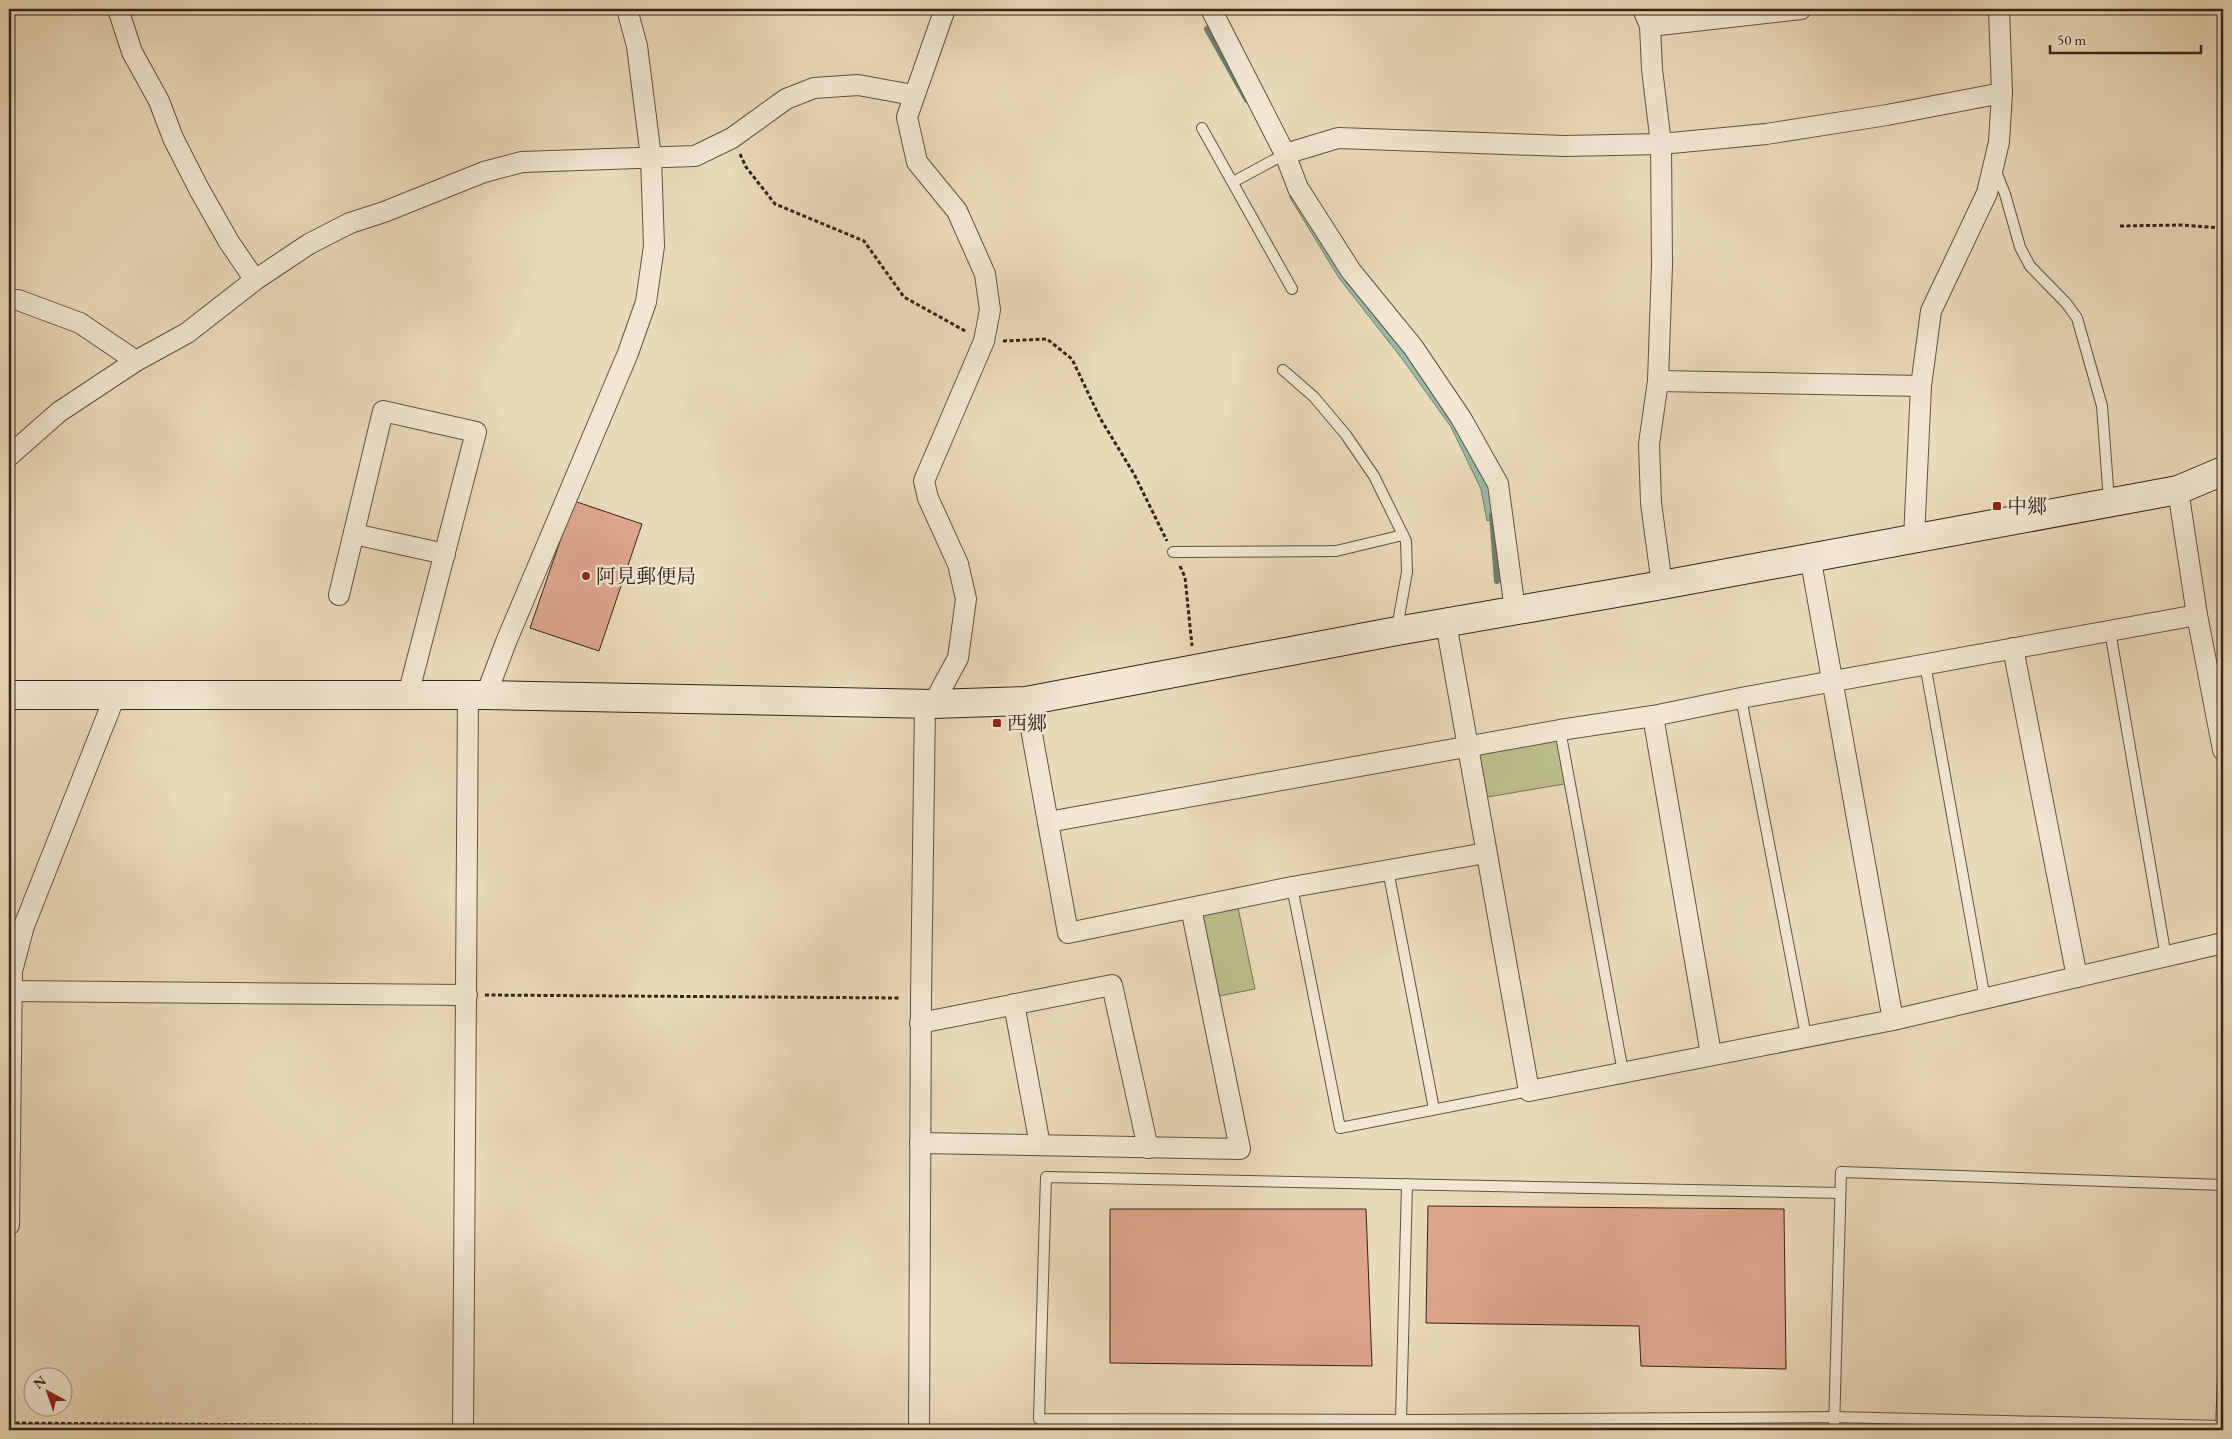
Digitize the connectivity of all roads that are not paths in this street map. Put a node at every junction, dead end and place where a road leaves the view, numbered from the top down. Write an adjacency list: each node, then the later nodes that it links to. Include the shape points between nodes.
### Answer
1 (118, 9): 16 (street, via 132,52 159,101 194,181)
2 (627, 9): 13 (street, via 637,46)
3 (945, 9): 9 (street)
4 (1211, 9): 12 (street)
5 (1801, 9): 7 (street)
6 (1999, 9): 8 (street)
7 (1646, 18): 11 (street)
8 (2002, 93): 11 (street, via 1775,133); 14 (street)
9 (914, 95): 13 (street, via 858,85 814,88 786,99 732,138 695,156); 49 (street, via 907,117 917,162 957,211 985,274 990,310 984,341 924,481 928,498 958,564 966,599 958,658)
10 (1202, 128): 15 (lane)
11 (1660, 144): 12 (street, via 1565,146 1338,138); 21 (street, via 1662,265)
12 (1286, 154): 15 (lane); 35 (street, via 1298,188 1351,270 1413,347 1461,418 1498,484)
13 (651, 157): 16 (street, via 522,162 484,172 350,223 309,244); 45 (street, via 654,246 646,302 628,353 506,642)
14 (1994, 166): 22 (street, via 1987,193 1931,311); 26 (lane, via 2020,247 2030,266 2077,318 2102,406)
15 (1233, 182): 17 (lane)
16 (255, 280): 19 (street, via 187,333)
17 (1292, 289)
18 (18, 300): 19 (street, via 80,324)
19 (136, 361): 23 (street, via 59,412)
20 (1283, 370): 28 (lane, via 1314,397 1346,435 1374,476)
21 (1658, 381): 22 (street); 33 (street, via 1649,444 1651,503)
22 (1921, 386): 29 (street)
23 (9, 456)
24 (2223, 471): 25 (street)
25 (2178, 490): 26 (street); 36 (street)
26 (2109, 503): 29 (street)
27 (354, 534): 31 (street); 31 (street, via 382,411 476,432); 34 (street)
28 (1403, 535): 30 (lane, via 1336,551); 38 (lane, via 1407,572)
29 (1914, 539): 32 (street)
30 (1173, 552)
31 (445, 554): 44 (street)
32 (1810, 556): 33 (street); 42 (street)
33 (1662, 585): 35 (street)
34 (339, 595)
35 (1515, 610): 37 (street)
36 (2197, 615): 39 (street); 53 (street)
37 (1446, 623): 38 (street); 52 (street)
38 (1397, 631): 48 (street)
39 (2110, 631): 40 (street); 60 (lane)
40 (2013, 648): 41 (street); 61 (street)
41 (1925, 664): 42 (street); 64 (lane)
42 (1832, 681): 47 (street); 66 (street)
43 (9, 695): 46 (street)
44 (408, 695): 45 (street); 46 (street)
45 (477, 695): 49 (street); 63 (street)
46 (115, 696): 62 (street, via 24,926)
47 (1741, 698): 50 (street); 68 (lane)
48 (1026, 701): 49 (street); 54 (street)
49 (929, 704): 67 (street)
50 (1653, 716): 51 (street); 69 (street)
51 (1560, 730): 52 (street); 70 (lane)
52 (1467, 747): 54 (street); 55 (street)
53 (2223, 750)
54 (1048, 822): 58 (street, via 1068,933)
55 (1486, 853): 56 (street); 71 (street)
56 (1388, 870): 57 (street); 72 (lane)
57 (1292, 887): 58 (street); 72 (lane, via 1340,1128)
58 (1191, 908): 75 (street, via 1240,1150)
59 (2223, 943): 60 (street)
60 (2166, 956): 61 (street)
61 (2077, 977): 64 (street)
62 (10, 992): 63 (street); 79 (street)
63 (467, 995): 85 (street)
64 (1985, 999): 66 (street)
65 (1014, 1004): 67 (street); 74 (street); 75 (street, via 1112,985)
66 (1893, 1020): 68 (street)
67 (920, 1023): 73 (street)
68 (1806, 1036): 69 (street)
69 (1711, 1054): 70 (street)
70 (1623, 1072): 71 (street)
71 (1529, 1091): 72 (lane)
72 (1434, 1109)
73 (920, 1143): 74 (street); 86 (street)
74 (1040, 1145): 75 (street)
75 (1148, 1148)
76 (1407, 1184): 78 (lane); 82 (lane); 82 (lane, via 1046,1177 1039,1420)
77 (2223, 1185): 78 (lane, via 1841,1172)
78 (1840, 1193): 81 (lane)
79 (9, 1225)
80 (2223, 1376): 84 (lane)
81 (1834, 1417): 83 (lane); 84 (lane); 87 (lane)
82 (1401, 1420): 83 (lane)
83 (1417, 1425)
84 (2222, 1427)
85 (464, 1430)
86 (919, 1430)
87 (1834, 1430)

